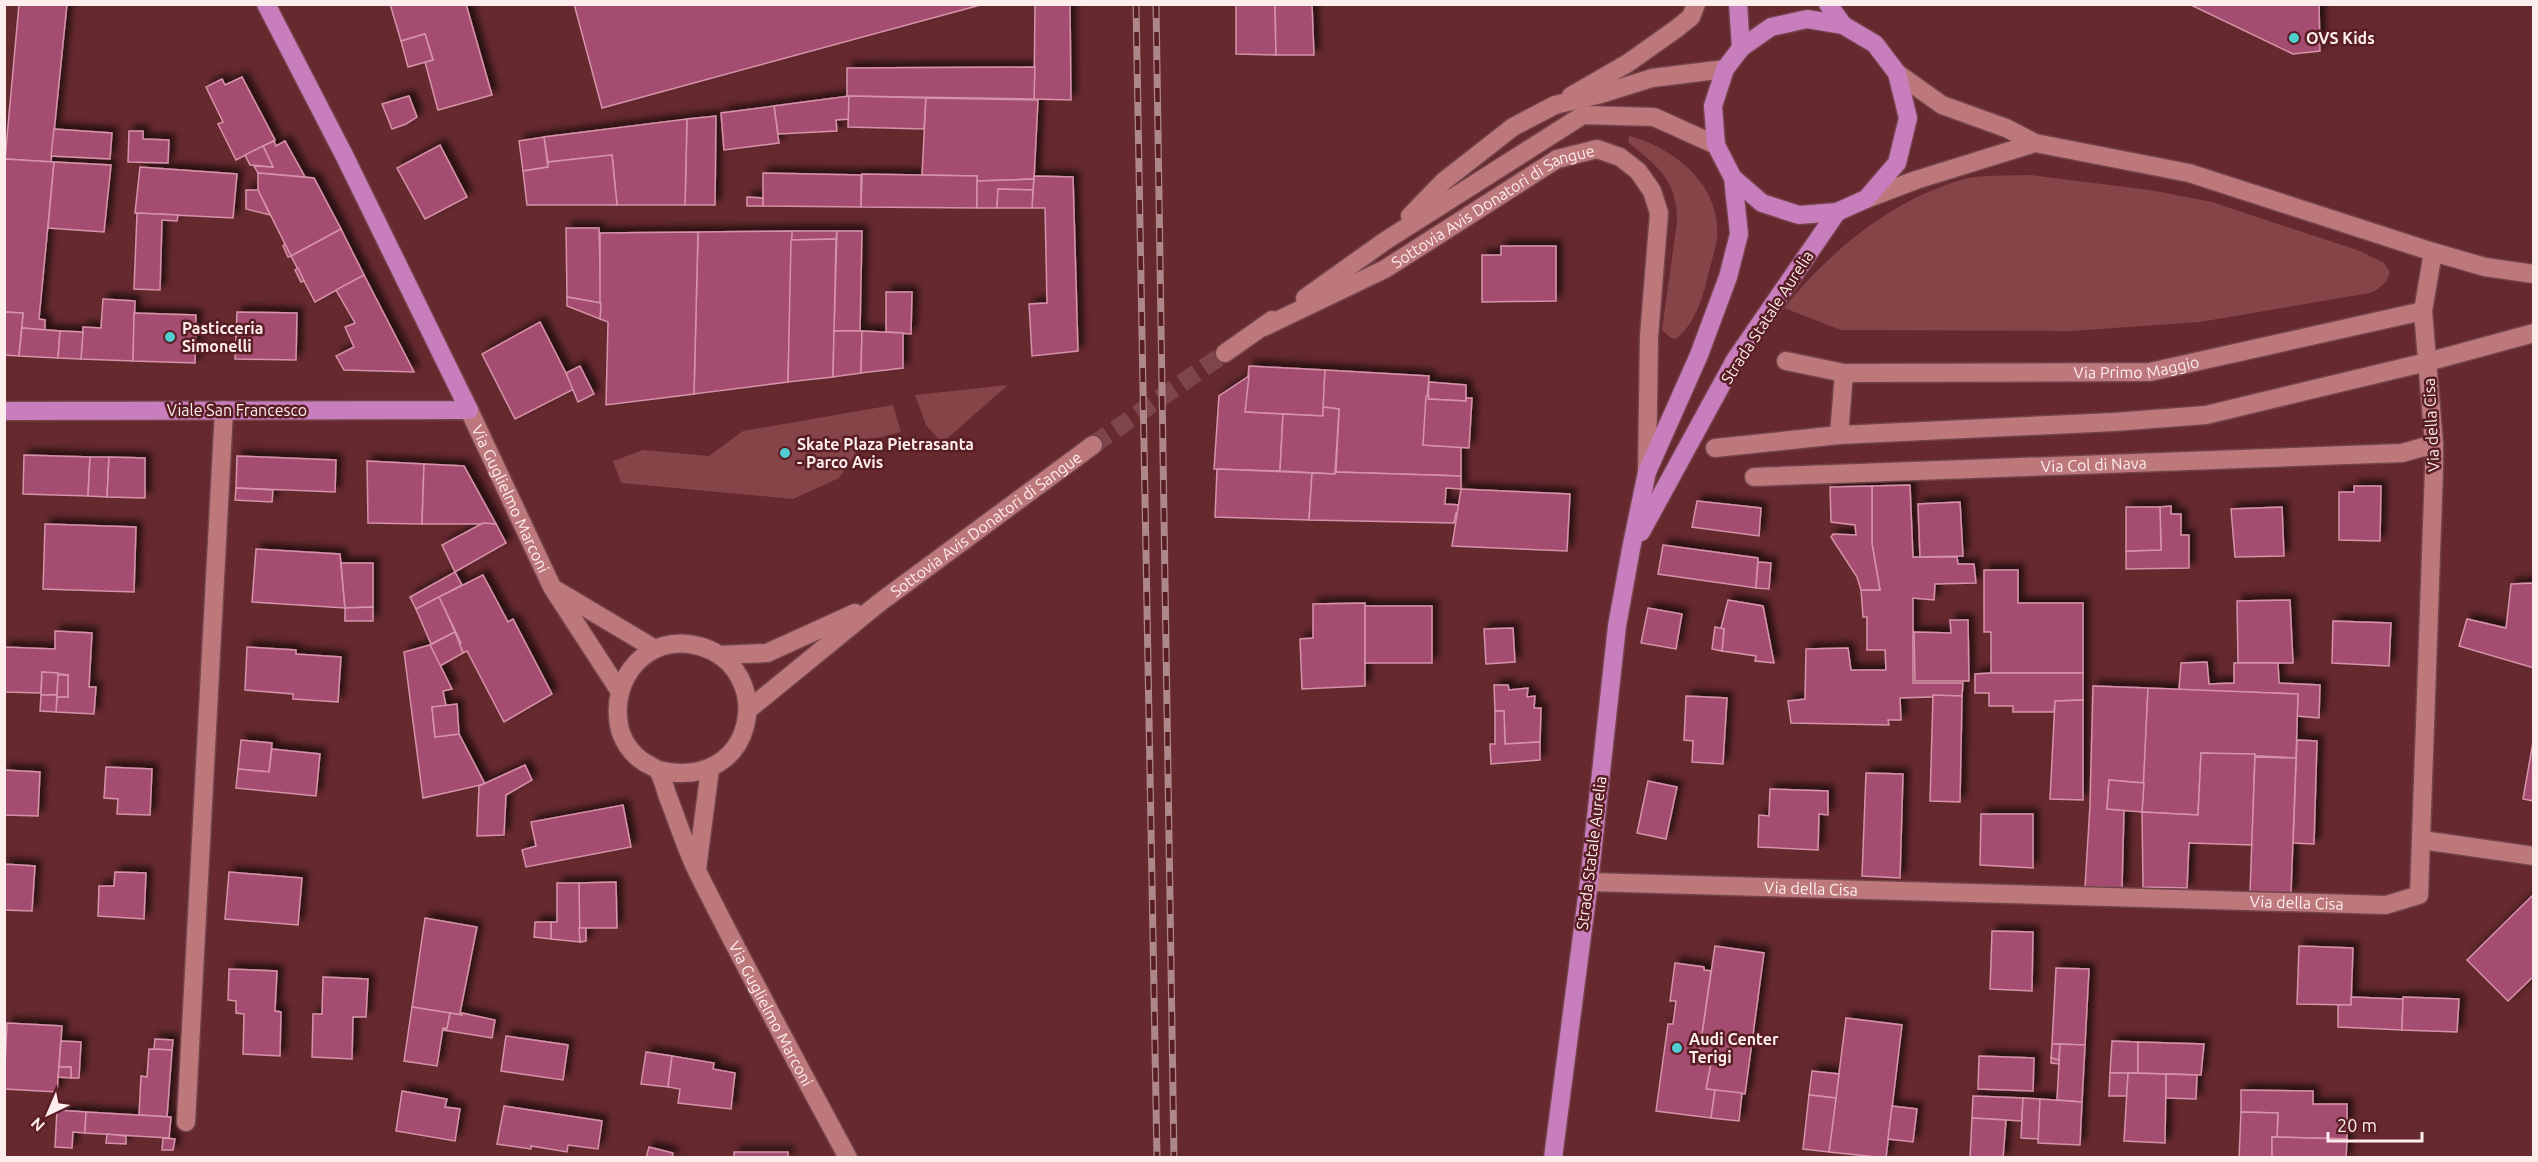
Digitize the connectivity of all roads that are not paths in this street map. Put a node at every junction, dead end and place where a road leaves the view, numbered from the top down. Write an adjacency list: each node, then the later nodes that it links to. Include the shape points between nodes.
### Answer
1 (266, 4): 26 (main road)
2 (1696, 4): 9 (street, via 1691,17 1676,29 1628,63)
3 (1738, 4): 6 (main road)
4 (1828, 4): 5 (main road)
5 (1843, 25): 6 (main road, via 1807,20 1771,27); 8 (main road, via 1875,44)
6 (1741, 48): 7 (main road)
7 (1725, 69): 9 (street, Sottovia Avis Donatori di Sangue, via 1652,78); 11 (main road, via 1713,106)
8 (1897, 73): 10 (street, via 1942,105); 13 (main road, via 1908,118 1897,163)
9 (1555, 105): 15 (street, Sottovia Avis Donatori di Sangue, via 1512,127 1444,181)
10 (2035, 143): 13 (street); 16 (street, via 2189,173)
11 (1716, 145): 12 (main road); 15 (street, Sottovia Avis Donatori di Sangue, via 1654,117 1583,115)
12 (1733, 178): 14 (main road, via 1762,203 1799,215); 32 (main road, Strada Statale Aurelia, via 1739,234 1728,277 1699,355)
13 (1866, 199): 14 (main road)
14 (1837, 212): 34 (main road, Strada Statale Aurelia, via 1735,360)
15 (1385, 241): 19 (street, Sottovia Avis Donatori di Sangue)
16 (2433, 252): 17 (street, via 2485,267); 18 (street)
17 (2534, 274)
18 (2423, 311): 23 (street, Via della Cisa); 24 (street, Via Primo Maggio, via 2150,372)
19 (1264, 327): 21 (street, Sottovia Avis Donatori di Sangue); 32 (street, Sottovia Avis Donatori di Sangue, via 1385,268 1557,159 1597,149 1620,157 1638,171 1652,191 1659,213 1649,338)
20 (2534, 333): 23 (street)
21 (1225, 353)
22 (1786, 361): 24 (street, Via Primo Maggio)
23 (2427, 362): 28 (street, via 2206,415); 29 (street, Via della Cisa)
24 (1844, 373): 28 (street)
25 (224, 410): 26 (main road, Viale San Francesco); 27 (main road, Viale San Francesco); 47 (street)
26 (469, 410): 35 (street, Via Guglielmo Marconi)
27 (4, 411)
28 (1839, 435): 31 (street)
29 (2434, 444): 33 (street, Via Col di Nava, via 2402,453); 43 (street, Via della Cisa)
30 (1093, 445): 36 (street, Sottovia Avis Donatori di Sangue)
31 (1715, 448)
32 (1647, 472): 34 (main road, Strada Statale Aurelia)
33 (1754, 477)
34 (1631, 549): 46 (main road, Strada Statale Aurelia, via 1617,626)
35 (552, 587): 37 (street, Via Guglielmo Marconi); 39 (street, Via Guglielmo Marconi)
36 (879, 603): 38 (street, Sottovia Avis Donatori di Sangue, via 767,653); 40 (street, Sottovia Avis Donatori di Sangue)
37 (655, 650): 38 (street, via 676,644 698,646); 39 (street, via 633,666)
38 (719, 655): 40 (street, via 739,679)
39 (620, 690): 42 (street, via 619,729 641,761)
40 (748, 710): 41 (street, via 737,745)
41 (710, 769): 42 (street, via 675,775); 45 (street)
42 (658, 770): 45 (street, Via Guglielmo Marconi)
43 (2422, 840): 44 (street); 46 (street, Via della Cisa, via 2419,895 2386,905)
44 (2534, 856)
45 (696, 870): 48 (street, Via Guglielmo Marconi)
46 (1589, 882): 49 (main road, Strada Statale Aurelia)
47 (186, 1122)
48 (849, 1158)
49 (1553, 1158)

